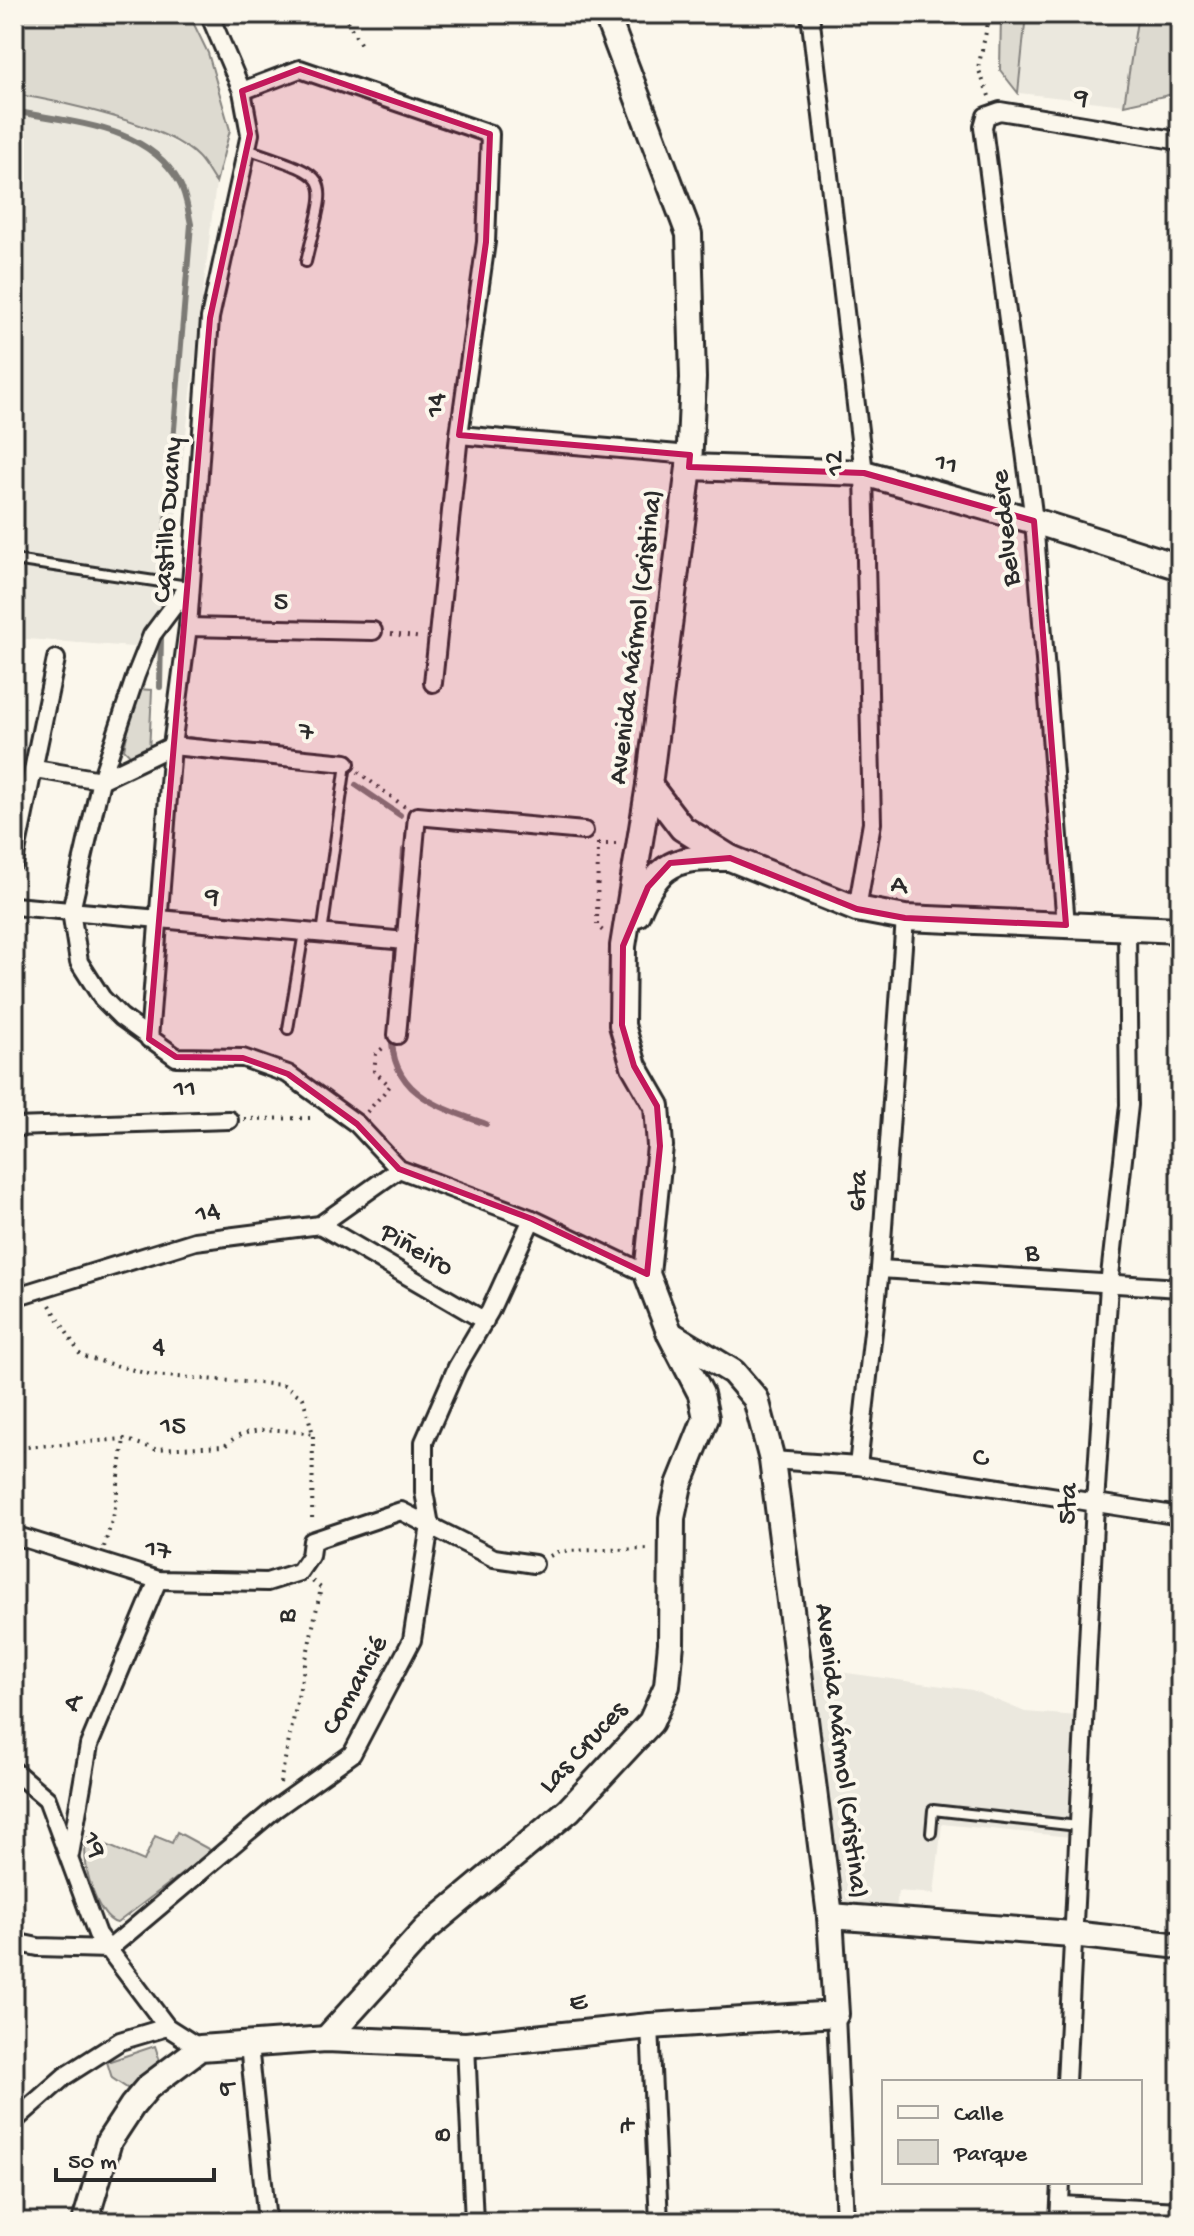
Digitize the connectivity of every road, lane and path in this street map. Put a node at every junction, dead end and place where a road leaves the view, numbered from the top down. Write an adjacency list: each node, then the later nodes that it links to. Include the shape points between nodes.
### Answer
1 (209, 14): 7 (street, Castillo Duany)
2 (343, 14): 6 (path)
3 (606, 14): 13 (main road, Avenida Mármol (Cristina), via 689,234)
4 (810, 14): 14 (street, 12)
5 (990, 14): 8 (path, via 978,68)
6 (361, 45)
7 (242, 91): 10 (street, Castillo Duany, via 250,134); 12 (street, 14, via 300,69 490,134 486,242)
8 (1000, 111): 9 (street, 9); 15 (street, Belvedere, via 986,116 983,127)
9 (1180, 141)
10 (247, 149): 11 (lane, via 311,171 319,180 321,196); 18 (street, Castillo Duany, via 210,318)
11 (306, 262)
12 (459, 435): 13 (street, 11); 21 (street, 14)
13 (689, 461): 14 (main road, 11); 28 (main road, Avenida Mármol (Cristina))
14 (864, 473): 15 (main road, 11); 34 (street, 12, via 872,823)
15 (1034, 521): 17 (main road, 11); 38 (street, Belvedere)
16 (14, 560): 18 (lane)
17 (1180, 567)
18 (188, 587): 19 (street, Castillo Duany); 27 (street, via 152,635)
19 (188, 627): 20 (street, 5); 24 (street, Castillo Duany)
20 (373, 631): 21 (path)
21 (439, 640): 23 (street, 14)
22 (56, 659): 26 (street)
23 (433, 683)
24 (172, 746): 25 (street, 7); 27 (street); 37 (street, Castillo Duany)
25 (346, 763): 29 (path, 7); 43 (lane)
26 (35, 769): 27 (street); 32 (street)
27 (101, 780): 35 (street)
28 (649, 785): 31 (main road, A, via 682,828); 45 (main road, Avenida Mármol (Cristina))
29 (417, 816): 30 (street); 44 (street)
30 (584, 831): 39 (path, via 598,844)
31 (730, 858): 34 (main road, A); 45 (main road, via 670,863 648,887)
32 (14, 862)
33 (14, 906): 35 (street, 9)
34 (857, 909): 36 (main road, A)
35 (71, 911): 37 (street, 9); 48 (street, via 79,962 102,998)
36 (905, 918): 38 (main road, A); 56 (street, 6ta)
37 (158, 919): 42 (street, 9); 48 (street, Castillo Duany)
38 (1066, 925): 40 (main road, A)
39 (597, 926)
40 (1127, 929): 41 (main road, A); 58 (street, 5ta, via 1129,1105)
41 (1180, 930)
42 (304, 932): 43 (street, 9); 46 (lane)
43 (322, 934): 44 (street, 9)
44 (406, 941): 47 (street)
45 (623, 946): 57 (main road, Avenida Mármol (Cristina), via 622,1025 634,1066 657,1106 660,1146)
46 (288, 1029)
47 (397, 1035)
48 (149, 1039): 51 (street, via 176,1057 243,1058 288,1074)
49 (376, 1054): 51 (path, via 374,1071 390,1086)
50 (229, 1120): 51 (path, 11, via 314,1118); 52 (street, 11)
51 (357, 1124): 53 (street)
52 (14, 1127)
53 (399, 1169): 54 (street); 55 (street, 14)
54 (532, 1219): 57 (street); 62 (street, Comancié)
55 (320, 1225): 60 (street, 14, via 195,1241); 62 (street, Piñeiro)
56 (880, 1269): 58 (street, B); 68 (street, 6ta)
57 (647, 1274): 63 (main road, Las Cruces)
58 (1109, 1285): 59 (street, B); 69 (street, 5ta)
59 (1180, 1288)
60 (42, 1289): 61 (street, 14); 64 (path, 4, via 81,1356 152,1375 284,1385 303,1398)
61 (14, 1297)
62 (485, 1321): 71 (street, Comancié, via 457,1367 424,1442)
63 (670, 1334): 67 (main road, Avenida Mármol (Cristina), via 733,1372 756,1399); 93 (main road, Las Cruces, via 701,1394 706,1418 672,1518 667,1686 651,1722 569,1810 426,1929)
64 (313, 1434): 65 (path, 15, via 275,1430 237,1434 225,1446 169,1449); 73 (path)
65 (124, 1439): 66 (path, 15, via 27,1447); 76 (path, via 114,1514)
66 (14, 1455)
67 (772, 1460): 68 (street, C); 85 (main road, Avenida Mármol (Cristina))
68 (858, 1466): 69 (street, C)
69 (1095, 1504): 70 (street, C); 82 (street, 5ta)
70 (1180, 1516)
71 (430, 1525): 73 (street, via 401,1511); 77 (street, via 494,1558); 81 (street, Comancié, via 412,1640 352,1754)
72 (14, 1535): 76 (street, 17)
73 (312, 1541): 78 (street, B)
74 (649, 1548): 75 (path)
75 (559, 1551)
76 (99, 1564): 79 (street, 17)
77 (534, 1564)
78 (299, 1572): 79 (street, 17, via 267,1582); 81 (path, B, via 321,1588)
79 (158, 1580): 84 (street, A, via 89,1745)
80 (14, 1771): 84 (street, 19, via 47,1799)
81 (275, 1809): 89 (street, Comancié)
82 (1078, 1826): 83 (lane, via 933,1810); 86 (street, 5ta)
83 (931, 1833)
84 (70, 1856): 89 (street, 19, via 97,1934)
85 (830, 1916): 86 (main road); 90 (main road, Avenida Mármol (Cristina))
86 (1072, 1934): 88 (main road); 97 (street, 5ta)
87 (14, 1942): 89 (street)
88 (1180, 1946)
89 (109, 1949): 92 (street)
90 (836, 2014): 91 (main road, E); 106 (street, Avenida Mármol (Cristina))
91 (650, 2026): 95 (main road, E); 105 (street, 7)
92 (167, 2027): 96 (street); 98 (street, via 120,2041 65,2076)
93 (326, 2039): 94 (main road, E); 95 (main road, E)
94 (249, 2045): 96 (main road, E); 103 (street, 9)
95 (466, 2045): 104 (street, 8)
96 (200, 2048): 102 (main road, via 148,2087 132,2106 109,2141)
97 (1066, 2080)
98 (14, 2121)
99 (1061, 2184): 100 (street)
100 (1060, 2205): 101 (street); 107 (street)
101 (1180, 2211)
102 (85, 2222)
103 (267, 2222)
104 (474, 2222)
105 (659, 2222)
106 (845, 2222)
107 (1059, 2222)

